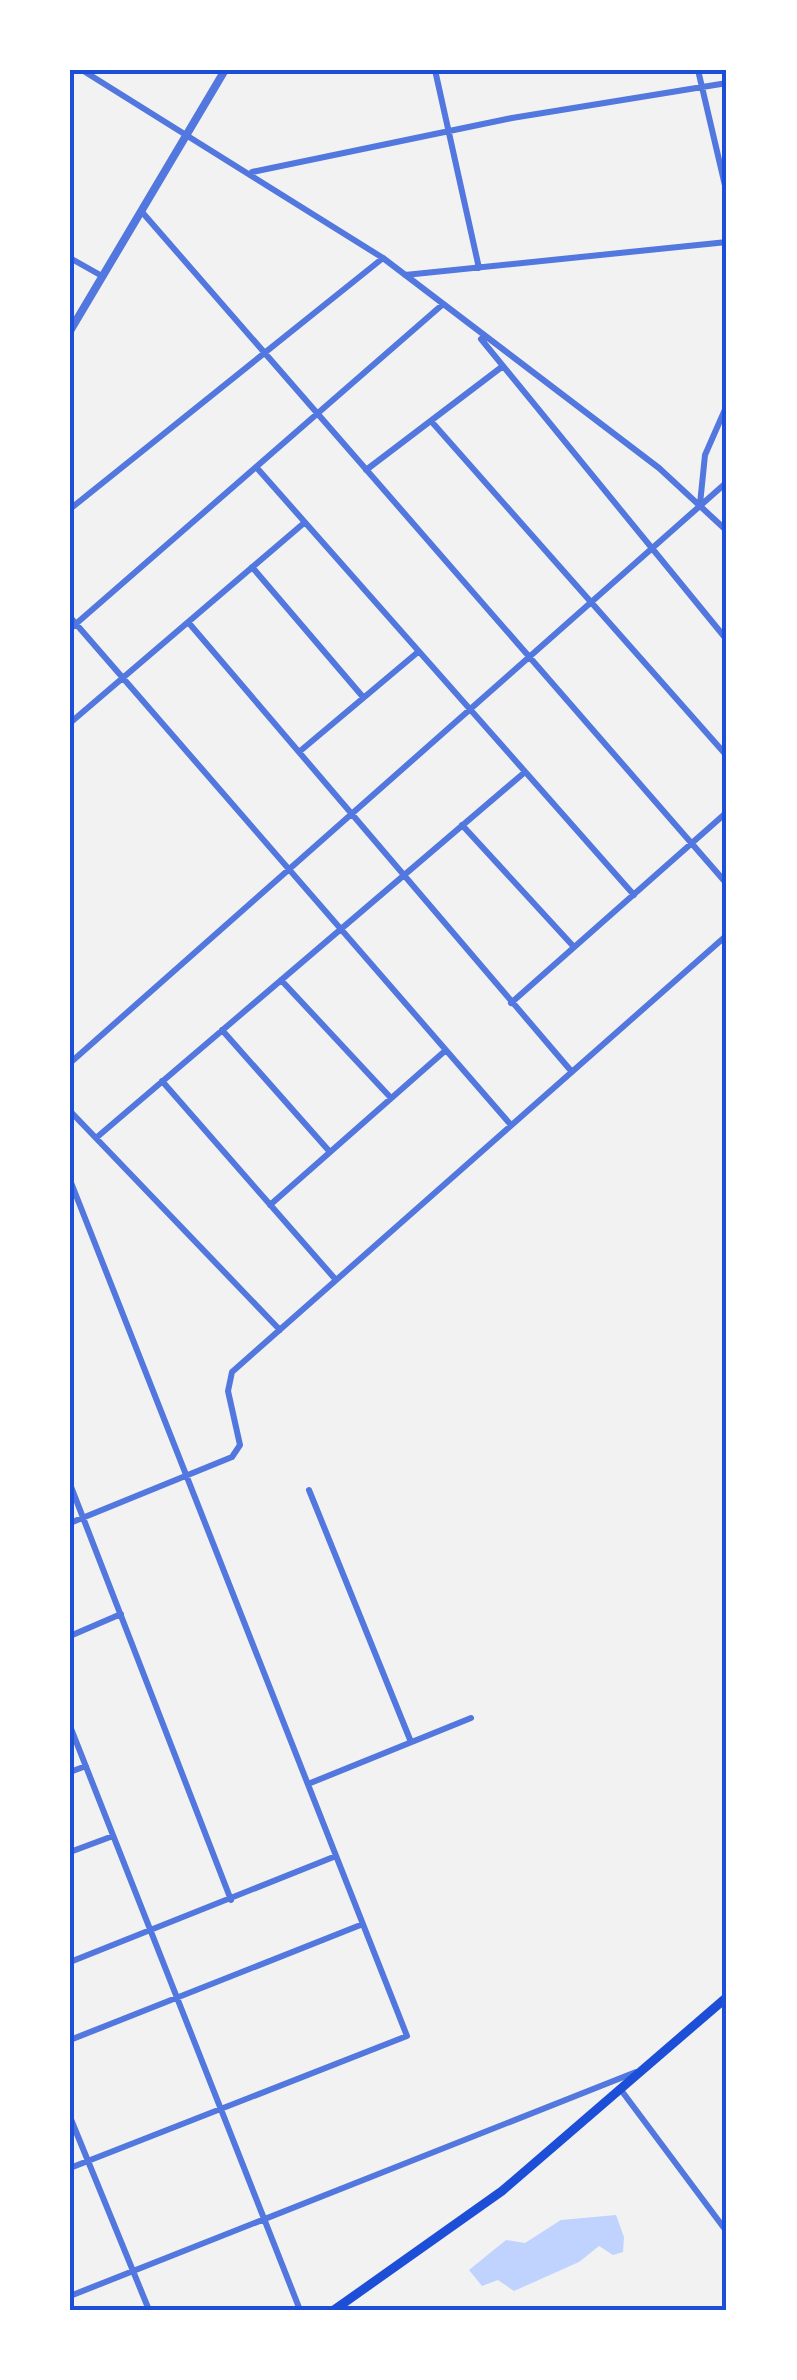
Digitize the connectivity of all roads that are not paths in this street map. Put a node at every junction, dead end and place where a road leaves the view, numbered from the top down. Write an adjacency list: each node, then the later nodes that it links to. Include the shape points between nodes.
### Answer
1 (226, 70): 8 (street)
2 (435, 70): 7 (street)
3 (698, 70): 6 (street)
4 (86, 71): 8 (street)
5 (727, 83): 6 (street)
6 (702, 88): 7 (street); 10 (street)
7 (448, 132): 9 (street); 15 (street)
8 (189, 134): 9 (street); 11 (street)
9 (250, 172): 14 (street)
10 (727, 194)
11 (142, 212): 16 (street); 21 (street)
12 (727, 242): 15 (street)
13 (70, 258): 16 (street)
14 (383, 258): 17 (street); 21 (street)
15 (479, 268): 17 (street)
16 (102, 276): 20 (street)
17 (403, 276): 18 (street)
18 (442, 306): 19 (street); 24 (street)
19 (474, 331): 22 (street); 29 (street)
20 (70, 332)
21 (264, 352): 24 (street); 30 (street)
22 (503, 366): 25 (street); 33 (street)
23 (727, 405): 29 (street, via 705,455)
24 (318, 414): 26 (street); 27 (street)
25 (431, 421): 27 (street); 35 (street)
26 (256, 468): 31 (street); 38 (street)
27 (366, 470): 41 (street)
28 (727, 482): 29 (street)
29 (700, 506): 32 (street); 33 (street)
30 (70, 509)
31 (304, 522): 34 (street); 40 (street)
32 (727, 531)
33 (652, 548): 35 (street); 39 (street)
34 (252, 567): 37 (street); 43 (street)
35 (591, 602): 41 (street); 47 (street)
36 (70, 617): 38 (street)
37 (188, 622): 42 (street); 46 (street)
38 (74, 628): 42 (street)
39 (727, 640)
40 (418, 652): 43 (street); 44 (street)
41 (529, 657): 44 (street); 52 (street)
42 (122, 678): 45 (street); 53 (street)
43 (363, 697): 46 (street)
44 (470, 709): 48 (street); 50 (street)
45 (70, 722)
46 (300, 752): 50 (street)
47 (727, 756)
48 (525, 772): 51 (street); 56 (street)
49 (727, 812): 52 (street)
50 (352, 813): 53 (street); 54 (street)
51 (462, 825): 54 (street); 59 (street)
52 (691, 843): 55 (street); 56 (street)
53 (289, 869): 57 (street); 64 (street)
54 (405, 874): 57 (street); 61 (street)
55 (727, 884)
56 (634, 895): 59 (street)
57 (340, 929): 60 (street); 63 (street)
58 (727, 935): 65 (street)
59 (574, 948): 61 (street)
60 (281, 980): 62 (street); 67 (street)
61 (511, 1003): 65 (street)
62 (222, 1030): 66 (street); 71 (street)
63 (446, 1050): 67 (street); 69 (street)
64 (70, 1062)
65 (572, 1072): 69 (street)
66 (162, 1081): 70 (street); 73 (street)
67 (391, 1098): 71 (street)
68 (70, 1111): 70 (street)
69 (511, 1125): 74 (street)
70 (96, 1138): 75 (street)
71 (330, 1152): 73 (street)
72 (70, 1180): 76 (street)
73 (270, 1206): 74 (street)
74 (336, 1280): 75 (street)
75 (280, 1330): 76 (street, via 232,1372 228,1391 240,1445 232,1457)
76 (186, 1476): 79 (street); 88 (street)
77 (70, 1484): 79 (street)
78 (308, 1490): 85 (street)
79 (83, 1518): 80 (street); 81 (street)
80 (70, 1523)
81 (121, 1614): 82 (street); 92 (street)
82 (70, 1636)
83 (471, 1718): 85 (street)
84 (70, 1726): 86 (street)
85 (411, 1742): 88 (street)
86 (86, 1766): 87 (street); 89 (street)
87 (70, 1772)
88 (308, 1784): 91 (street)
89 (113, 1836): 90 (street); 94 (street)
90 (70, 1852)
91 (336, 1856): 92 (street); 93 (street)
92 (231, 1900): 94 (street)
93 (363, 1924): 96 (street); 101 (street, via 407,2036)
94 (150, 1932): 95 (street); 96 (street)
95 (70, 1962)
96 (175, 1998): 98 (street); 101 (street)
97 (727, 1998): 99 (main road)
98 (70, 2040)
99 (645, 2069): 100 (main road); 105 (street)
100 (621, 2090): 106 (street); 111 (main road, via 502,2191)
101 (218, 2107): 103 (street); 105 (street)
102 (70, 2117): 103 (street)
103 (88, 2161): 104 (street); 107 (street)
104 (70, 2168)
105 (261, 2220): 107 (street); 110 (street)
106 (727, 2232)
107 (133, 2271): 108 (street); 109 (street)
108 (70, 2296)
109 (149, 2310)
110 (300, 2310)
111 (334, 2310)

